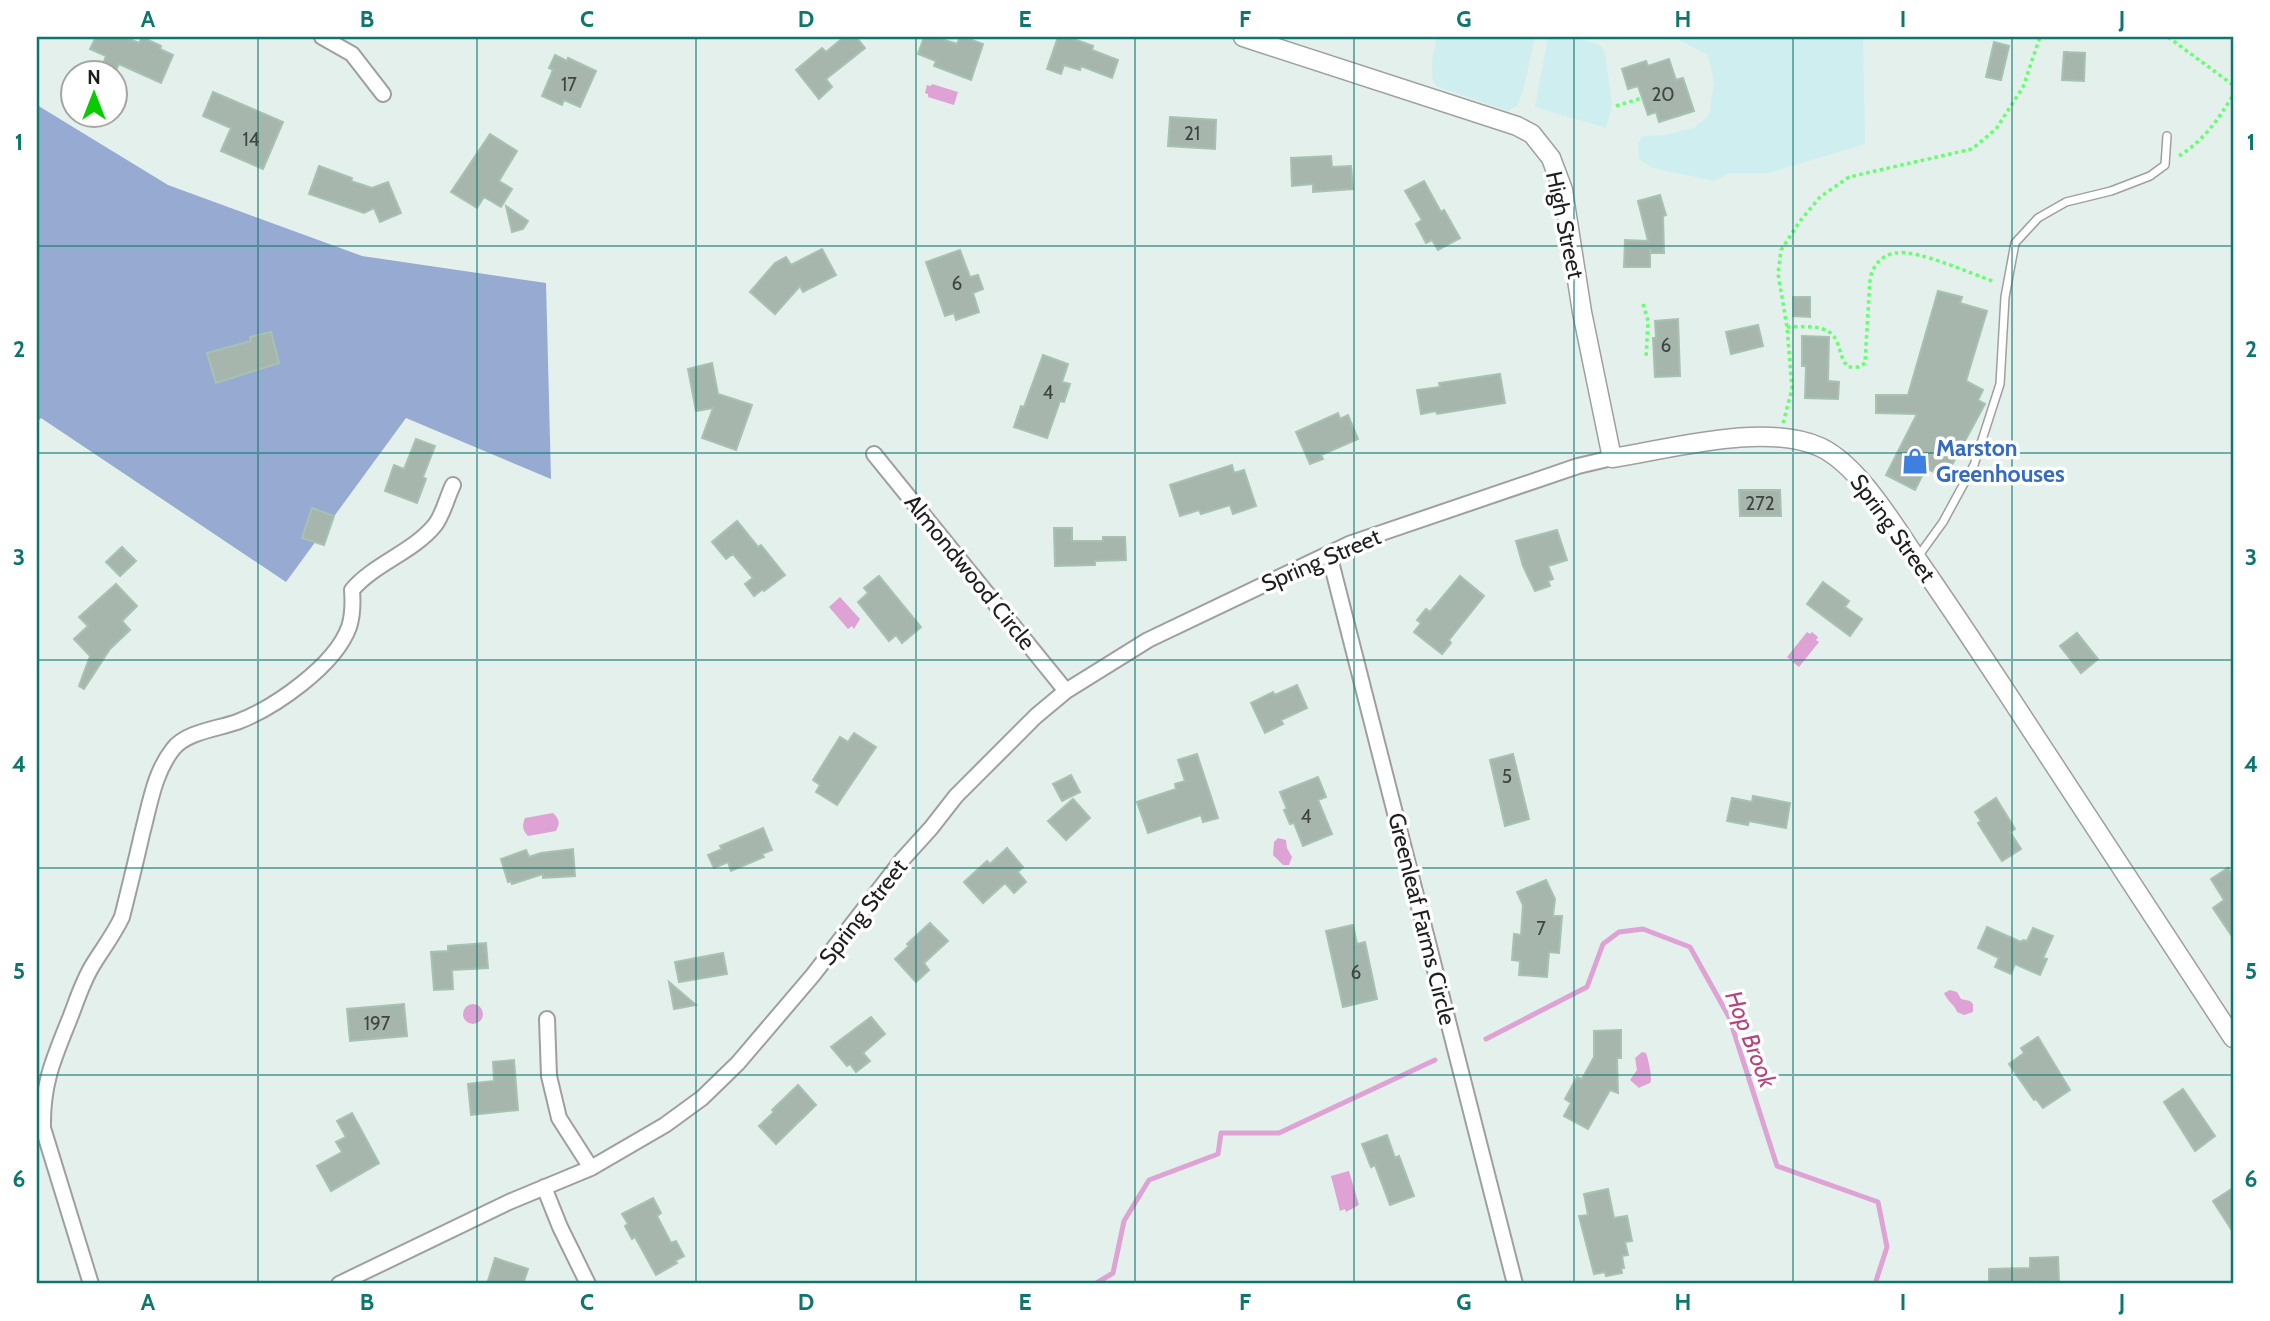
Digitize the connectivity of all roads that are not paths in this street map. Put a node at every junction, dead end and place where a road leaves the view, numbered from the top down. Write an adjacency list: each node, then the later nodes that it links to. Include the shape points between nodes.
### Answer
1 (322, 37): 3 (street, via 352,54)
2 (1243, 37): 6 (street, High Street, via 1532,134 1551,158 1563,190)
3 (383, 94)
4 (2167, 136): 9 (lane, via 2165,165 2150,176 2066,202 2038,218 2015,243 2000,384 1974,465)
5 (874, 454): 10 (street, Almondwood Circle)
6 (1612, 458): 8 (street, Spring Street, via 1512,488); 9 (street, Spring Street, via 1743,437 1816,445 1849,468)
7 (453, 485): 15 (street, via 436,524 410,549 364,576 352,590 349,628 318,668 271,706 187,738 175,746 161,767 122,917 83,985 47,1076 42,1102 43,1128)
8 (1329, 554): 10 (street, Spring Street, via 1148,640); 18 (street, Greenleaf Farms Circle)
9 (1917, 558): 12 (street, Spring Street)
10 (1066, 691): 13 (street, Spring Street, via 956,796 738,1063 674,1119)
11 (547, 1020): 13 (street, via 549,1076 559,1118)
12 (2233, 1038)
13 (591, 1168): 14 (street, Spring Street)
14 (544, 1186): 16 (street, Spring Street); 17 (street)
15 (91, 1284)
16 (339, 1284)
17 (588, 1284)
18 (1515, 1284)

